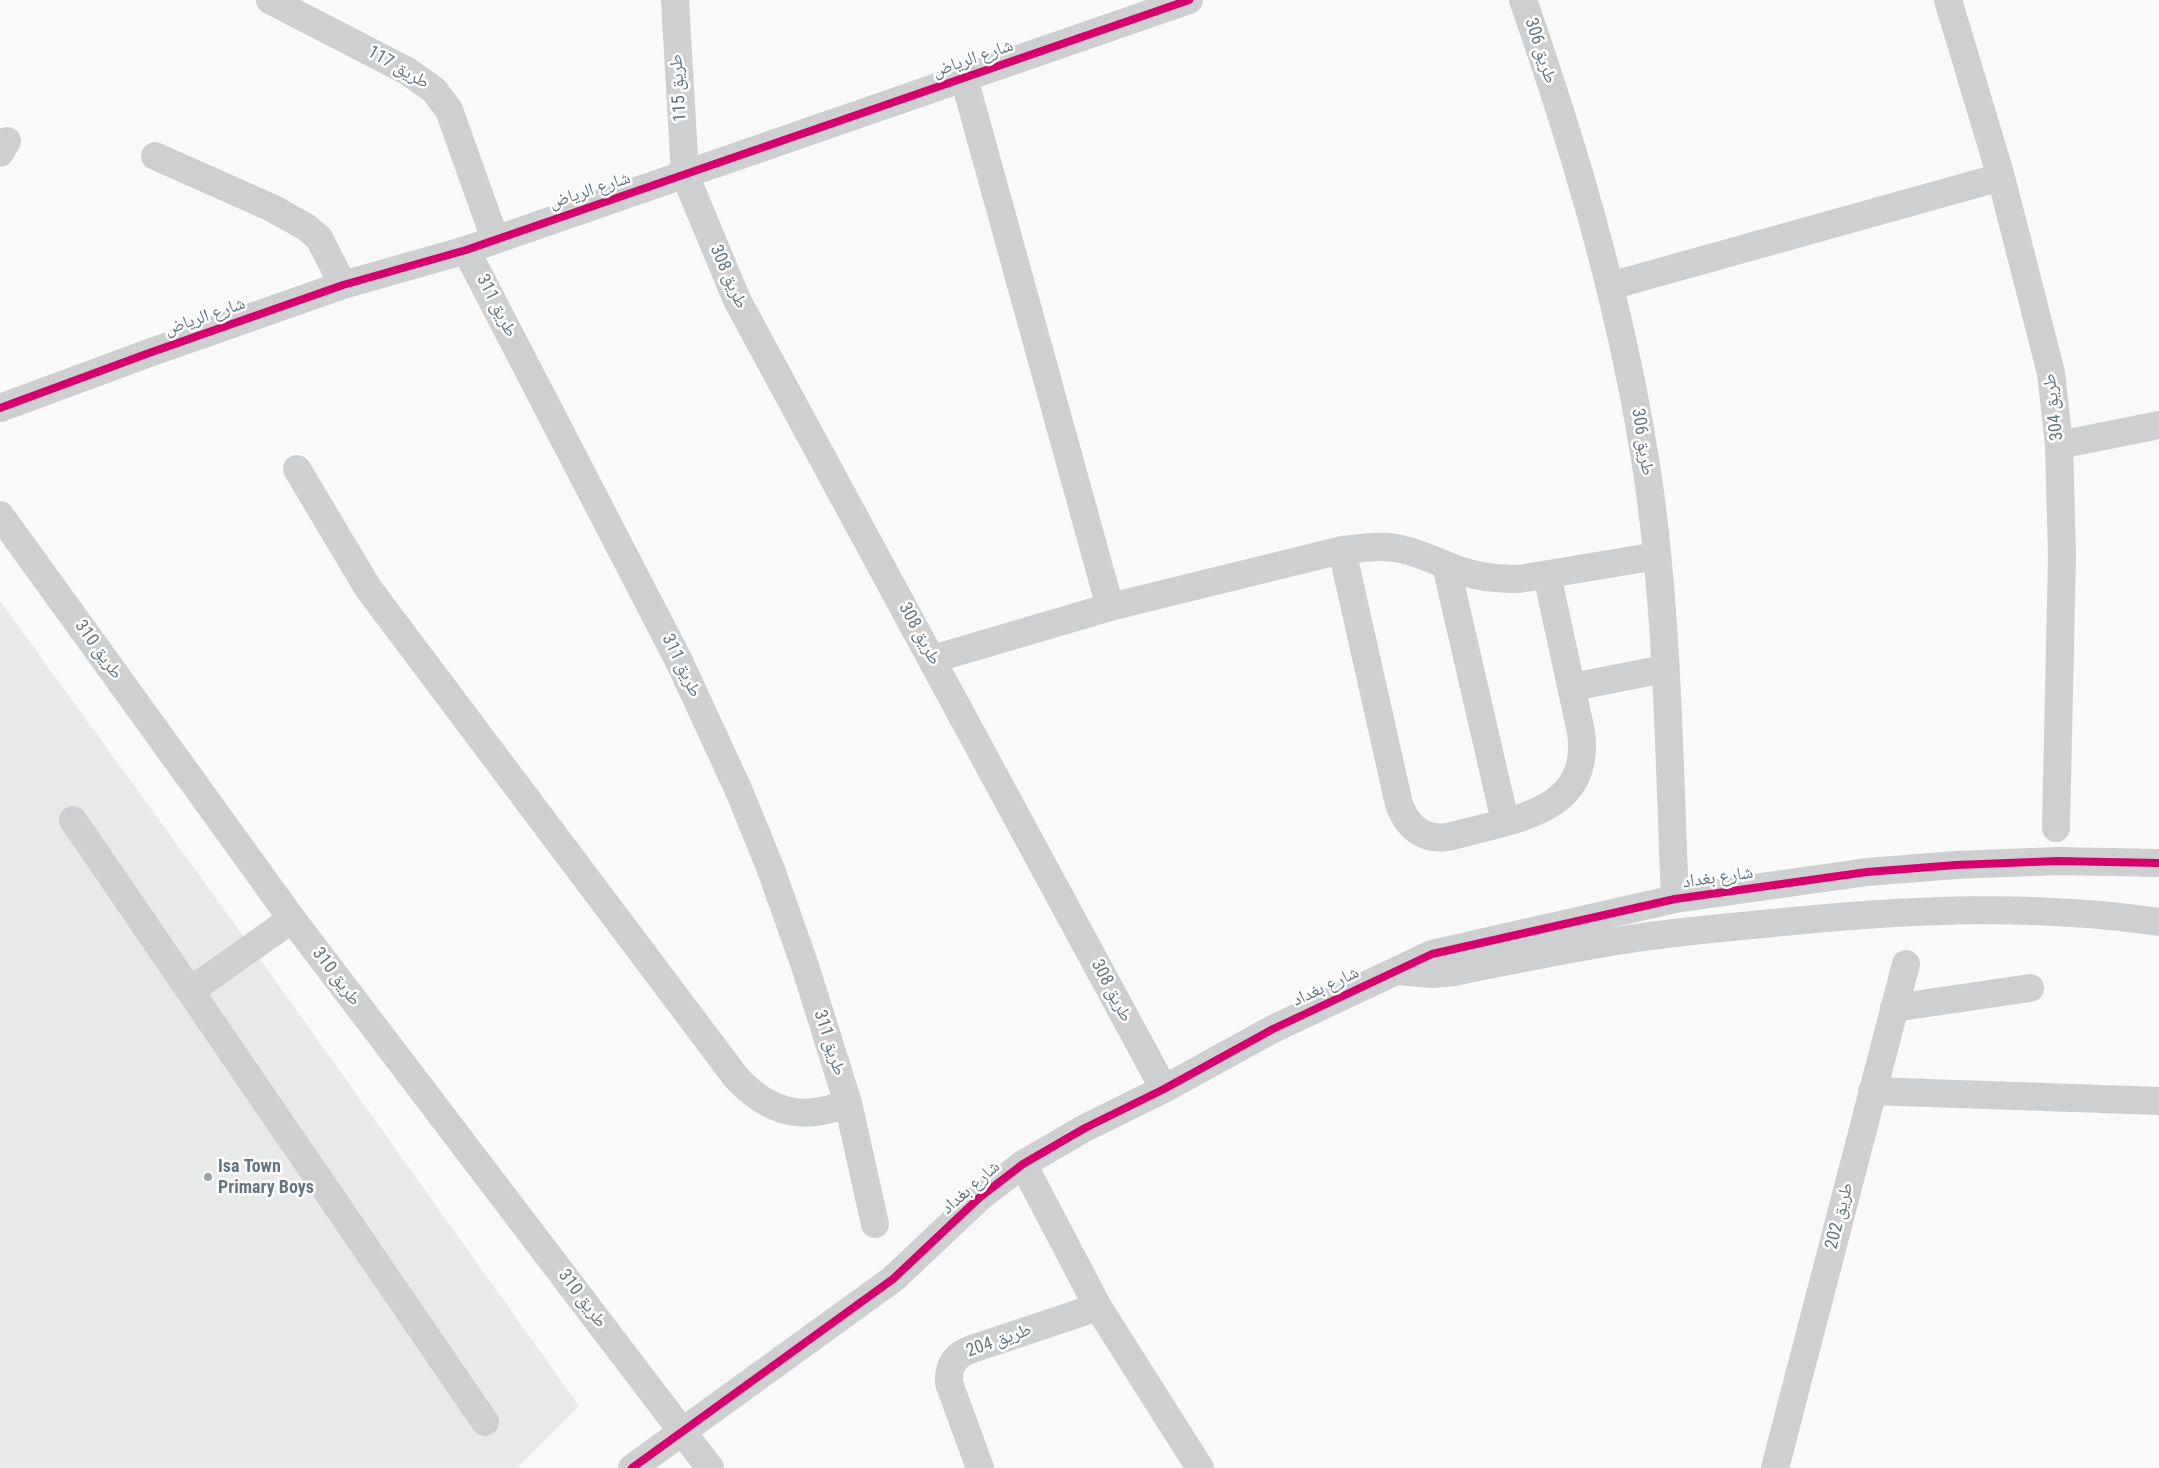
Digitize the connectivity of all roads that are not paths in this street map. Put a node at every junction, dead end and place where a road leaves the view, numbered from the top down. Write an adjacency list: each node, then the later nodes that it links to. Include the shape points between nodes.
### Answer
1 (270, 0): 10 (street, طريق 117, via 407,71 434,90 449,110)
2 (674, 0): 8 (street, طريق 115)
3 (1523, 0): 13 (street, طريق 306, via 1574,158)
4 (1948, 0): 9 (street, طريق 304)
5 (1180, 2): 6 (street, شارع الرياض)
6 (964, 78): 8 (street, شارع الرياض); 23 (street)
7 (155, 156): 12 (street, via 306,227 319,238)
8 (685, 175): 10 (street, شارع الرياض); 24 (street, طريق 308, via 737,300)
9 (2001, 177): 13 (street); 16 (street, طريق 304, via 2051,373)
10 (495, 239): 11 (street, شارع الرياض)
11 (466, 250): 12 (street, شارع الرياض); 44 (street, طريق 311, via 709,723 770,867)
12 (343, 285): 14 (street, شارع الرياض, via 148,352)
13 (1610, 286): 20 (street, طريق 306, via 1638,419)
14 (0, 408)
15 (2159, 426): 16 (street)
16 (2059, 445): 29 (street, طريق 304, via 2062,556)
17 (296, 469): 44 (street, via 368,588 747,1090 778,1109 796,1113 831,1110)
18 (0, 515): 34 (street, طريق 310)
19 (1342, 550): 21 (street, via 1369,546 1396,548 1422,554); 23 (street); 28 (street, via 1403,815 1418,832 1441,838)
20 (1657, 556): 22 (street); 25 (street, طريق 306)
21 (1446, 565): 22 (street, via 1463,572 1500,579); 28 (street)
22 (1547, 575): 26 (street)
23 (1110, 607): 24 (street)
24 (933, 659): 41 (street, طريق 308)
25 (1664, 669): 26 (street); 32 (street, طريق 306)
26 (1572, 687): 28 (street, via 1584,750 1582,767 1574,783 1550,806)
27 (73, 820): 39 (street)
28 (1505, 821)
29 (2056, 828)
30 (2159, 863): 31 (street, شارع بغداد, via 2058,861 1956,865)
31 (1828, 878): 32 (street, شارع بغداد); 33 (street)
32 (1675, 899): 37 (street, شارع بغداد, via 1448,949)
33 (1833, 917): 35 (street, شارع بغداد, via 1951,909 2020,909 2090,913); 37 (street, شارع بغداد, via 1617,941 1454,972)
34 (292, 919): 39 (street); 49 (street, طريق 310)
35 (2158, 923)
36 (1906, 964): 40 (street, طريق 202)
37 (1396, 971): 41 (street, شارع بغداد, via 1273,1029)
38 (2030, 988): 40 (street)
39 (190, 991): 48 (street)
40 (1894, 1008): 42 (street, طريق 202)
41 (1164, 1089): 45 (street, شارع بغداد, via 1085,1128)
42 (1872, 1091): 43 (street); 54 (street, طريق 202)
43 (2159, 1101)
44 (848, 1103): 46 (street, طريق 311)
45 (1023, 1164): 47 (street); 49 (street, شارع بغداد, via 980,1196 893,1279)
46 (875, 1224)
47 (1098, 1307): 52 (street, طريق 204, via 961,1353 953,1361 948,1372 949,1383); 53 (street)
48 (485, 1422)
49 (682, 1432): 50 (street, شارع بغداد); 51 (street, طريق 310)
50 (632, 1468)
51 (710, 1468)
52 (980, 1468)
53 (1200, 1468)
54 (1775, 1468)

